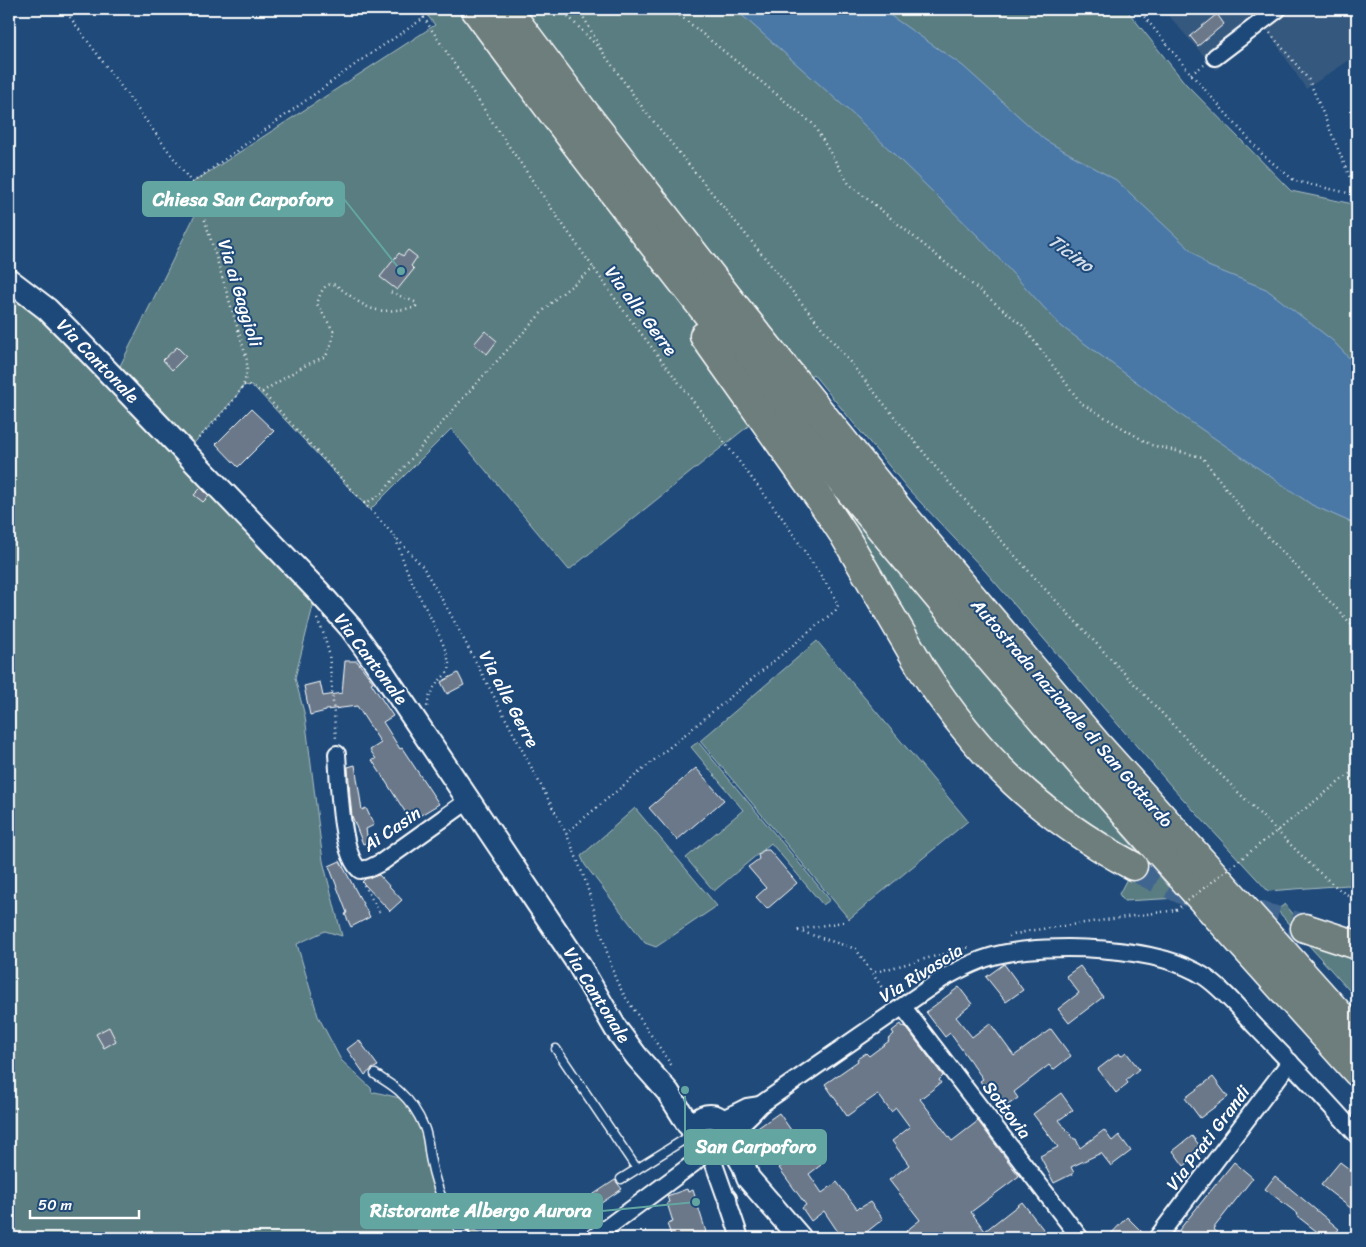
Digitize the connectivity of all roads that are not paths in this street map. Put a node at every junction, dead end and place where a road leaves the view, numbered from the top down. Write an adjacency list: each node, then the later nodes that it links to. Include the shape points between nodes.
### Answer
1 (475, 9): 5 (highway)
2 (507, 9): 10 (highway, Autostrada nazionale di San Gottardo, via 715,281 899,510 1102,750)
3 (1268, 14): 4 (street)
4 (1215, 57)
5 (611, 189): 9 (highway, via 616,215 822,502 922,669 959,722 976,744 1035,802 1089,841); 18 (highway, via 833,469 984,651)
6 (9, 280): 8 (main road, Via Cantonale, via 47,309 317,590 384,674)
7 (337, 754): 8 (street, Ai Casin, via 345,835 352,860 360,870 382,862)
8 (469, 800): 20 (main road, Via Cantonale, via 578,965 616,1029 670,1093 688,1124)
9 (1133, 866)
10 (1249, 914): 14 (highway); 15 (highway)
11 (1305, 928): 12 (highway)
12 (1357, 945)
13 (903, 1007): 17 (street, Via Rivascia, via 961,968 997,955 1055,948 1120,951 1164,960 1202,975 1221,990); 20 (street, Via Rivascia, via 760,1105 737,1127); 30 (street, Sottovia)
14 (1357, 1015)
15 (1357, 1034)
16 (556, 1049): 22 (lane)
17 (1290, 1062): 21 (street, Via Rivascia); 31 (street, Via Prati Grandi)
18 (1357, 1072)
19 (375, 1074): 26 (lane, via 400,1092 419,1118 437,1187 457,1226)
20 (708, 1134): 22 (lane); 23 (main road, Via Cantonale, via 744,1166); 25 (street); 27 (street, Via Rivascia, via 694,1163)
21 (1357, 1135)
22 (636, 1169): 24 (lane)
23 (748, 1178): 25 (street); 29 (main road, Via Cantonale)
24 (620, 1179)
25 (728, 1198): 28 (street)
26 (467, 1238)
27 (594, 1238)
28 (740, 1238)
29 (800, 1238)
30 (1080, 1238)
31 (1157, 1238)

